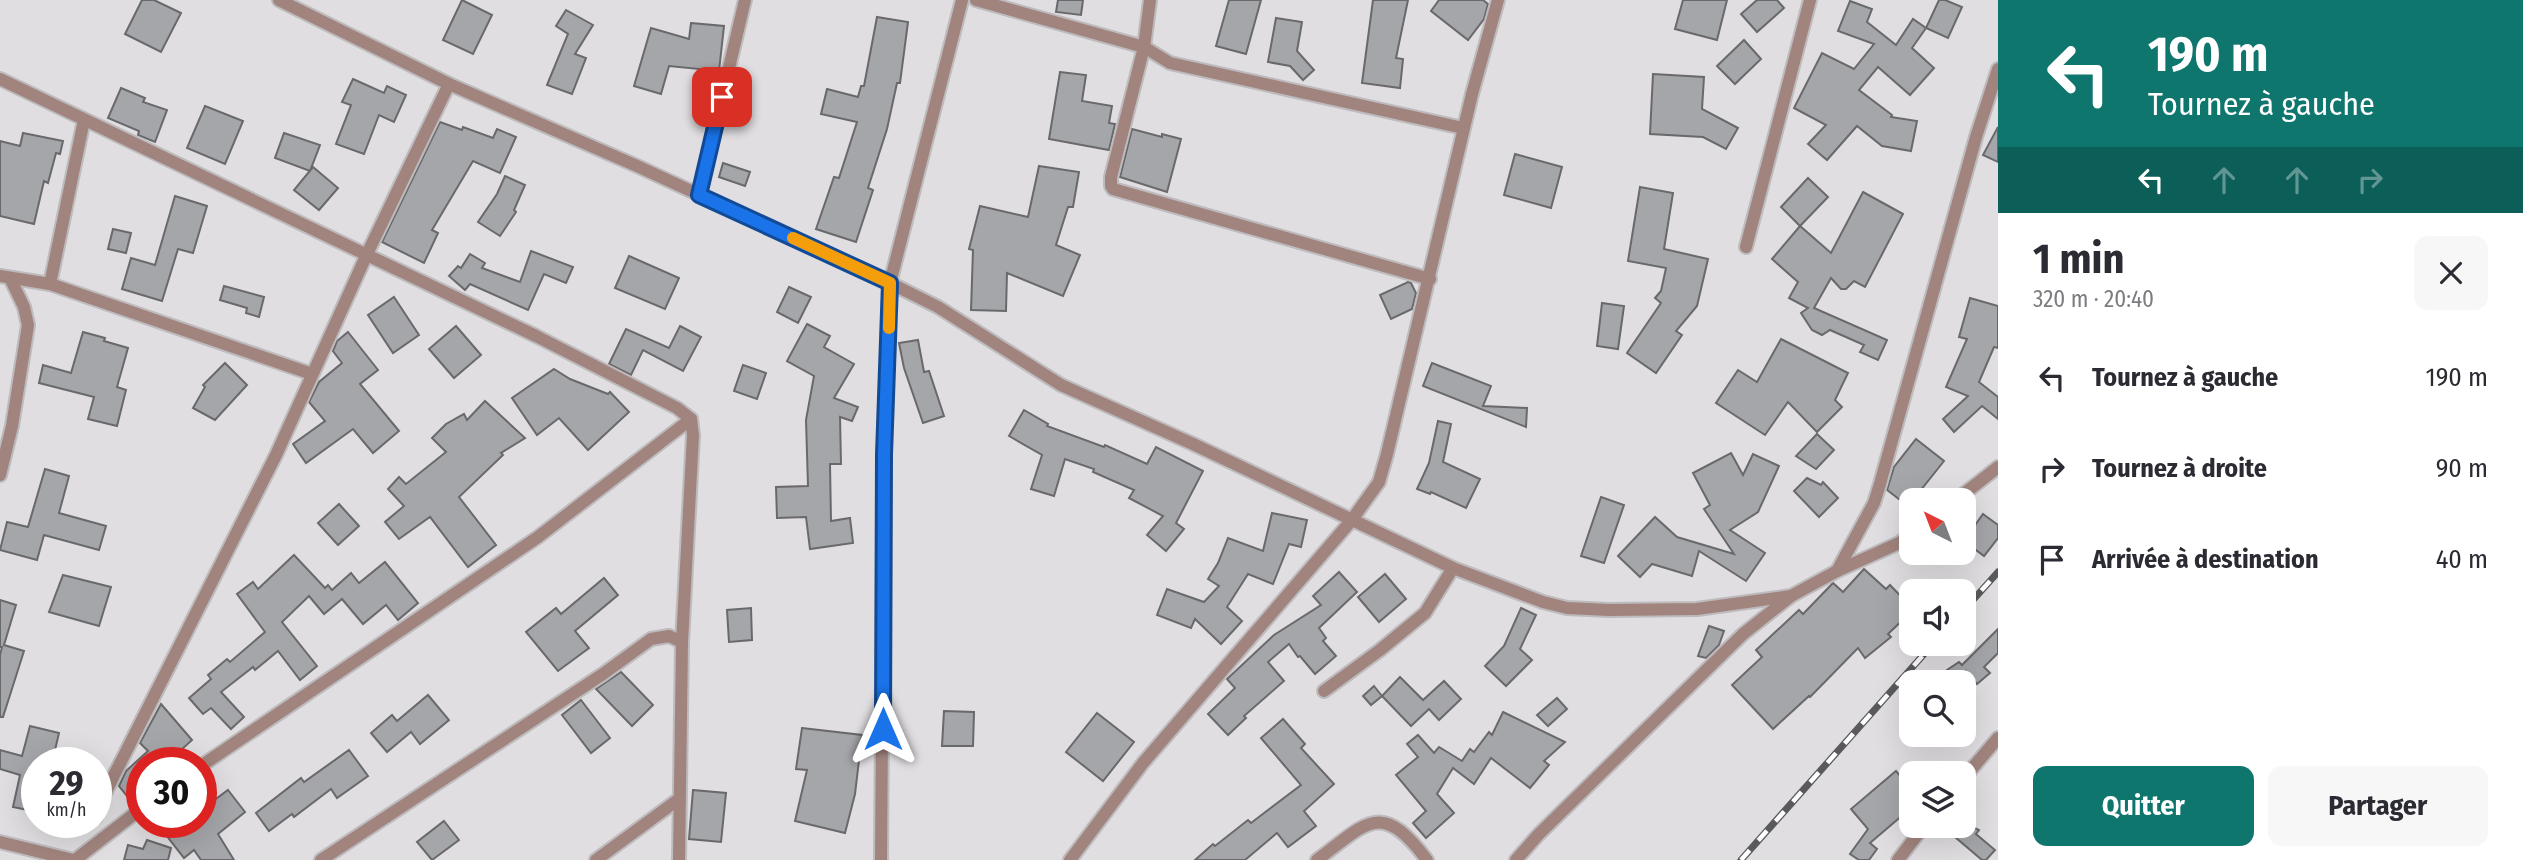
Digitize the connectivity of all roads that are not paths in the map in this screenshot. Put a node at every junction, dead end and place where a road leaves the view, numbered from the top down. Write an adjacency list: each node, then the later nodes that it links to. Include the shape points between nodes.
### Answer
1 (278, 0): 11 (street)
2 (745, 0): 14 (street)
3 (962, 0): 19 (street)
4 (975, 0): 8 (street)
5 (1150, 0): 8 (street)
6 (1499, 0): 13 (street)
7 (1810, 0): 15 (street)
8 (1143, 47): 13 (street, via 1170,63); 18 (street, via 1111,177 1113,189)
9 (1998, 69): 29 (street, via 1877,494)
10 (0, 79): 12 (street)
11 (449, 84): 14 (street); 16 (street)
12 (84, 120): 16 (street); 20 (street)
13 (1463, 128): 18 (street)
14 (699, 195): 19 (street)
15 (1746, 247)
16 (367, 254): 21 (street); 22 (street, via 536,336)
17 (5, 277): 20 (street); 24 (street, via 24,307 28,325)
18 (1430, 279): 26 (street, via 1379,482)
19 (890, 283): 26 (street, via 938,307 1060,385); 47 (street)
20 (50, 284): 21 (street)
21 (312, 374): 36 (street, via 276,455)
22 (691, 419): 31 (street); 34 (street, via 538,537)
23 (1998, 467): 25 (street)
24 (0, 475)
25 (1971, 488)
26 (1351, 521): 28 (street); 48 (street, via 1143,763)
27 (1899, 542): 29 (street)
28 (1452, 568): 30 (street, via 1567,608 1697,609); 32 (street, via 1425,613)
29 (1837, 571): 30 (street)
30 (1791, 596): 51 (street, via 1713,661)
31 (682, 642): 37 (street); 44 (street, via 669,636 651,639)
32 (1324, 691)
33 (1998, 738): 35 (street)
34 (217, 755)
35 (1976, 764)
36 (112, 779)
37 (679, 799): 45 (street); 46 (street)
38 (126, 820): 42 (street)
39 (96, 838): 42 (street)
40 (1915, 838): 52 (street)
41 (0, 842): 43 (street)
42 (96, 842): 43 (street)
43 (74, 860)
44 (320, 860)
45 (596, 860)
46 (679, 860)
47 (881, 860)
48 (1070, 860)
49 (1317, 860): 50 (street, via 1363,825 1381,821 1409,836)
50 (1427, 860)
51 (1516, 860)
52 (1898, 860)

